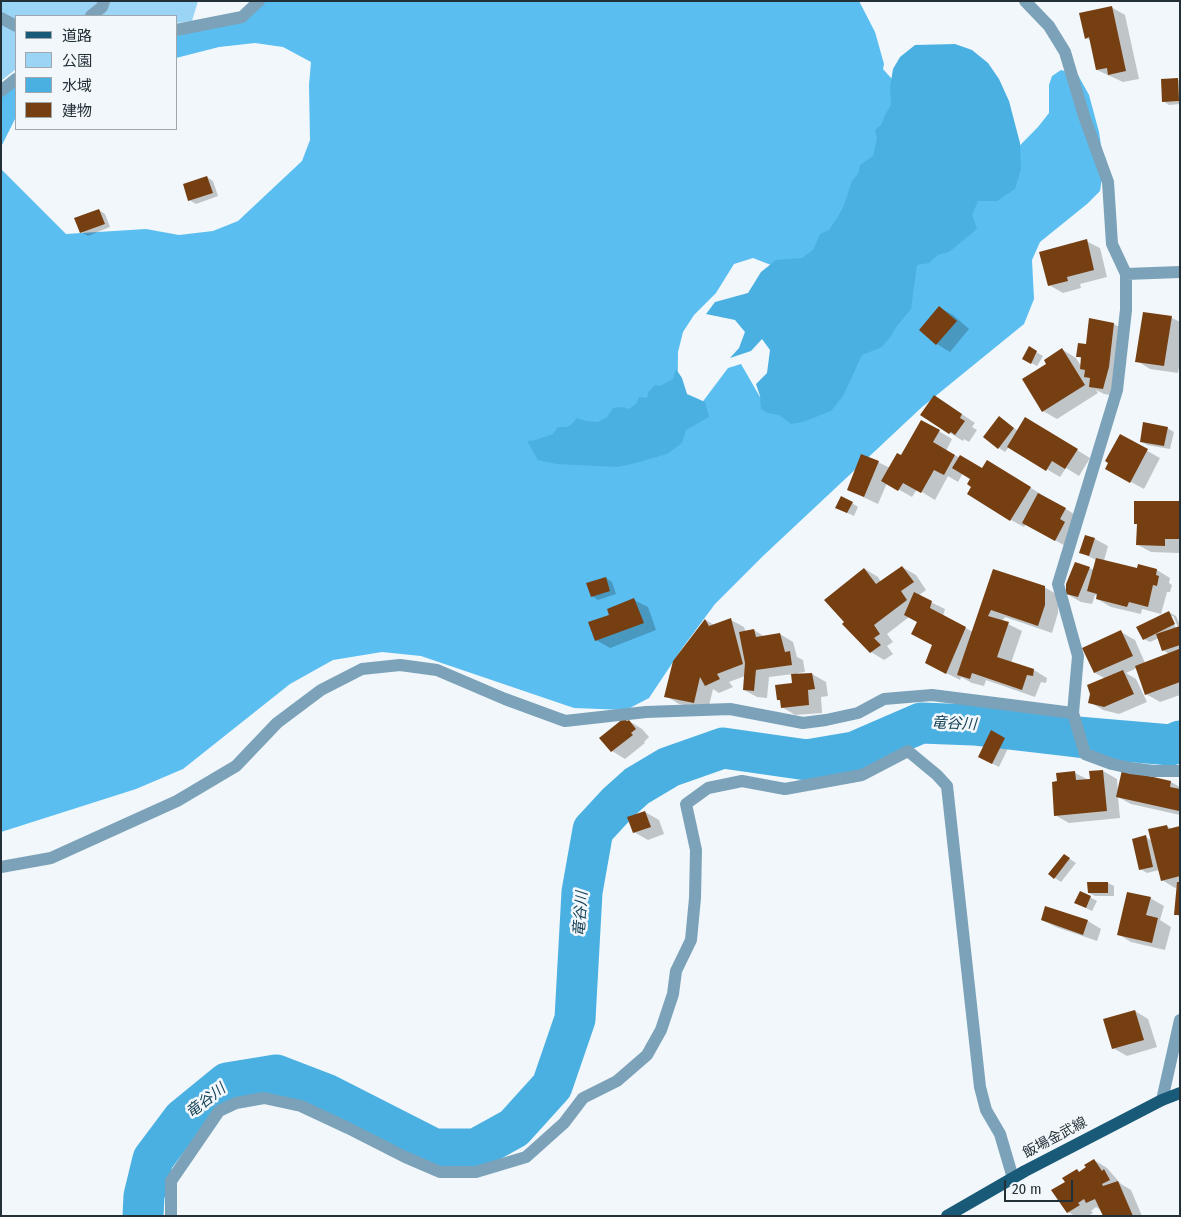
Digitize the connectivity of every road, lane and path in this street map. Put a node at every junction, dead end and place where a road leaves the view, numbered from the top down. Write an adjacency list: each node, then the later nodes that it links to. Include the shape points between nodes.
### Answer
1 (104, 1): 4 (street)
2 (259, 1): 7 (street, via 242,18)
3 (1025, 1): 11 (street, via 1049,26 1065,52 1108,182 1112,244)
4 (92, 15)
5 (1, 18): 6 (street)
6 (15, 25)
7 (178, 30)
8 (15, 80): 9 (street)
9 (1, 91)
10 (1180, 272): 11 (street)
11 (1126, 274): 12 (street, via 1126,310 1117,390 1058,584 1078,656)
12 (1073, 713): 13 (street, via 1085,754 1130,768); 14 (street, via 932,695 884,699 858,713 803,723 730,709 646,712 565,721 437,670 400,665 362,669 321,690 277,723 236,766 177,801 51,858)
13 (1180, 771)
14 (1, 866)
15 (1180, 1020): 17 (street)
16 (1180, 1093): 17 (main road, 飯場金武線)
17 (1162, 1100): 18 (main road, 飯場金武線)
18 (1013, 1178): 19 (street, via 1000,1134 986,1110 980,1087 947,786 908,751 862,775 785,789 742,781 708,788 686,804 696,850 695,898 690,940 676,971 673,994 661,1030 647,1055 617,1081 583,1098 564,1123 526,1157 476,1172 440,1172 300,1106 264,1098 236,1103 220,1111 171,1180); 20 (main road, 飯場金武線)
19 (171, 1216)
20 (947, 1216)

